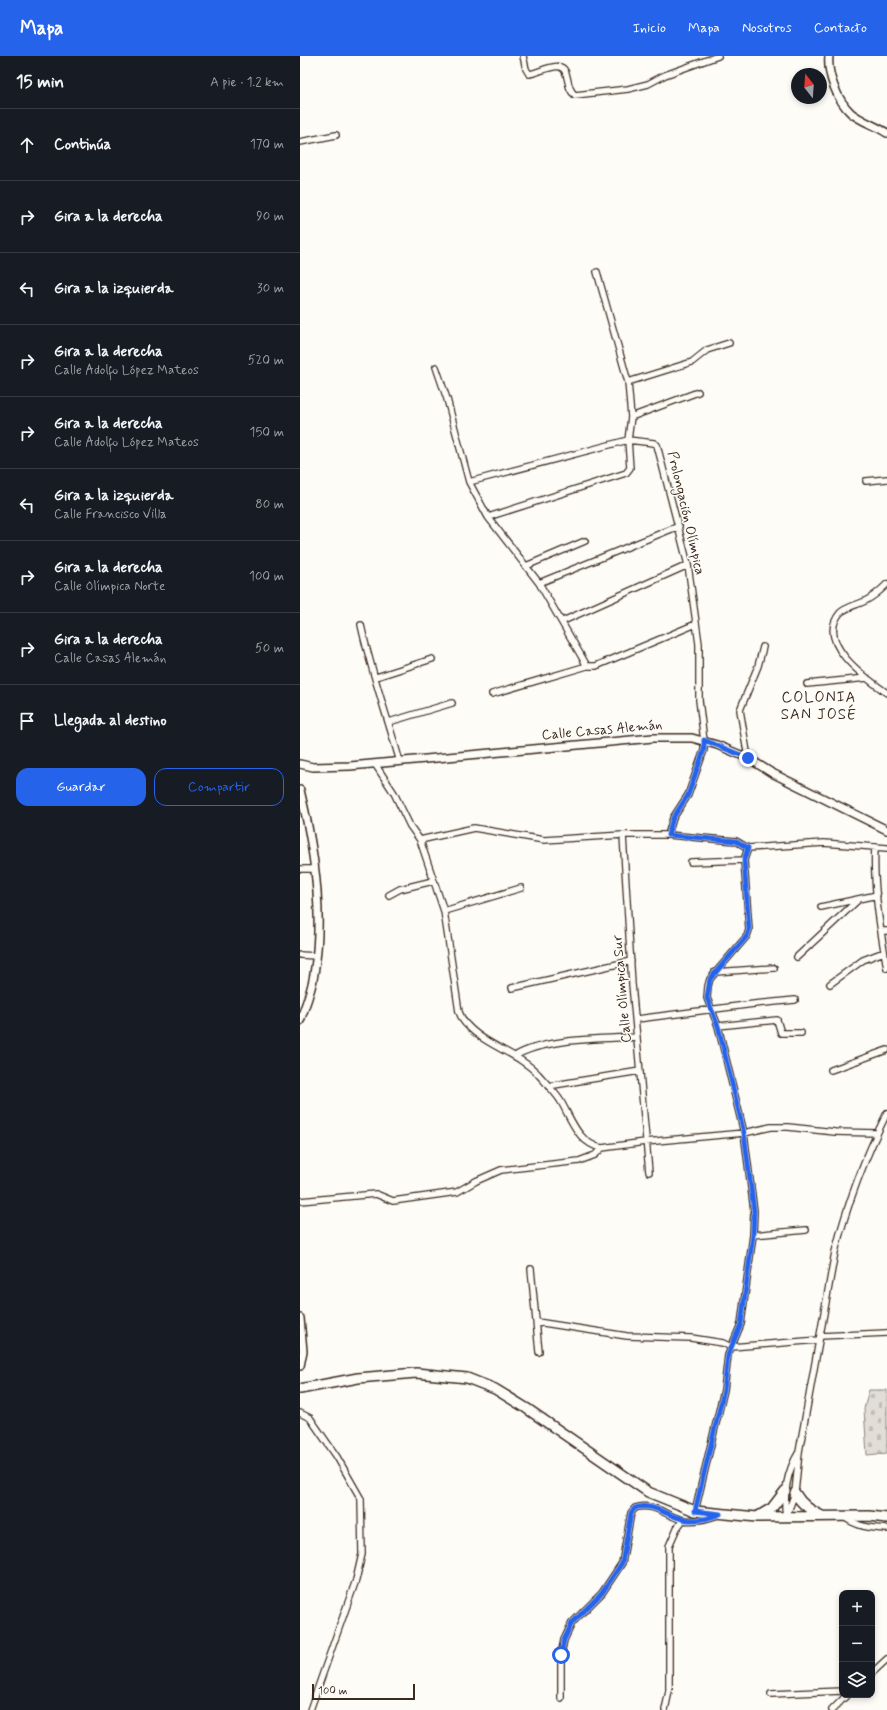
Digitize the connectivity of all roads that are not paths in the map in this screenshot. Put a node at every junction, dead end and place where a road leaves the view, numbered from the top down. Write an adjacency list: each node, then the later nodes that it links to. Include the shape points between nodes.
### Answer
1 (524, 56): 2 (street, via 529,74 556,66 562,68 570,90 575,94 628,89 648,84 665,75)
2 (718, 56)
3 (829, 56): 4 (street, via 828,69 842,101 852,113)
4 (887, 133)
5 (336, 135): 6 (street)
6 (300, 142)
7 (597, 272): 10 (street)
8 (729, 343): 10 (street, via 708,350 692,362)
9 (436, 366): 16 (street)
10 (628, 382): 12 (street)
11 (698, 392): 12 (street)
12 (631, 417): 13 (street)
13 (628, 440): 16 (street); 17 (street, via 630,468 626,473); 18 (street, Prolongación Olímpica, via 657,445)
14 (887, 479): 15 (street)
15 (866, 481)
16 (469, 482): 17 (street)
17 (488, 517): 21 (street)
18 (679, 526): 20 (street, Prolongación Olímpica); 22 (street)
19 (585, 542): 21 (street)
20 (688, 565): 24 (street); 25 (street, Prolongación Olímpica)
21 (526, 566): 22 (street)
22 (539, 583): 24 (street)
23 (887, 584): 31 (street, via 872,597 841,612 833,626 837,647)
24 (562, 621): 29 (street)
25 (696, 624): 29 (street, via 596,666); 37 (street, Prolongación Olímpica, via 699,644 699,700)
26 (361, 625): 30 (street, via 369,661)
27 (763, 647): 38 (street, via 740,710)
28 (432, 659): 30 (street)
29 (587, 666): 34 (street)
30 (376, 677): 36 (street)
31 (866, 678): 32 (street); 33 (street)
32 (807, 684)
33 (887, 693)
34 (492, 694)
35 (452, 703): 36 (street)
36 (389, 722): 39 (street)
37 (704, 740): 38 (street, Calle Casas Alemán); 39 (street, Calle Casas Alemán, via 653,738); 46 (street, Prolongación Olímpica, via 704,750 688,795 673,818)
38 (748, 758): 44 (street, Calle Casas Alemán, via 772,773)
39 (400, 762): 41 (street, Calle Casas Alemán)
40 (300, 764): 41 (street, Calle Casas Alemán, via 325,768)
41 (375, 764): 47 (street)
42 (300, 790): 43 (street)
43 (301, 800): 54 (street)
44 (887, 830)
45 (624, 835): 46 (street); 47 (street, via 544,840 474,828); 67 (street, Calle Olímpica Sur)
46 (668, 835): 49 (street, via 736,841)
47 (420, 840): 55 (street)
48 (875, 847): 49 (street, via 824,843); 50 (street); 58 (street)
49 (748, 848): 51 (street)
50 (887, 848)
51 (744, 860): 52 (street); 70 (street, via 749,930 747,936)
52 (691, 862)
53 (300, 869): 54 (street)
54 (314, 869): 65 (street, via 318,937)
55 (433, 880): 57 (street, via 400,889); 61 (street)
56 (521, 888): 61 (street)
57 (389, 895)
58 (877, 895): 59 (street); 62 (street)
59 (859, 899): 60 (street); 66 (street)
60 (821, 907)
61 (444, 911): 81 (street, via 459,1012 466,1024 477,1033)
62 (884, 931): 63 (street)
63 (884, 952): 69 (street); 71 (street, via 863,960)
64 (300, 955): 65 (street)
65 (316, 956): 76 (street, via 314,975)
66 (797, 957)
67 (631, 961): 72 (street); 75 (street, Calle Olímpica Sur)
68 (774, 968): 70 (street)
69 (887, 968)
70 (715, 972): 74 (street, via 708,986 707,998)
71 (830, 984)
72 (512, 988)
73 (795, 1000): 74 (street)
74 (711, 1009): 75 (street); 77 (street)
75 (636, 1019): 79 (street, Calle Olímpica Sur)
76 (300, 1021)
77 (718, 1026): 78 (street, via 777,1020 782,1033); 86 (street)
78 (801, 1033)
79 (637, 1037): 81 (street, via 561,1043 521,1052); 83 (street, Calle Olímpica Sur)
80 (887, 1050): 82 (street)
81 (515, 1056): 84 (street, via 537,1073)
82 (831, 1070)
83 (640, 1071): 84 (street); 88 (street, Calle Olímpica Sur)
84 (548, 1086): 89 (street, via 559,1099 574,1128 588,1143)
85 (887, 1113): 87 (street)
86 (744, 1133): 87 (street, via 788,1127); 88 (street); 93 (street, via 754,1211)
87 (877, 1133): 98 (street, via 842,1228)
88 (645, 1142): 89 (street); 90 (street, Calle Olímpica Sur)
89 (602, 1148): 91 (street, via 594,1156 586,1159 501,1170 457,1192 393,1201 376,1194)
90 (649, 1172)
91 (300, 1201)
92 (806, 1230): 93 (street)
93 (753, 1235): 99 (street, via 741,1324)
94 (531, 1269): 96 (street)
95 (300, 1318): 101 (street, via 303,1351)
96 (537, 1322): 99 (street, via 626,1336 691,1338 723,1343); 100 (street)
97 (887, 1333): 98 (street)
98 (819, 1338): 99 (street); 104 (street)
99 (731, 1347): 107 (street, via 725,1369 721,1404)
100 (539, 1352)
101 (300, 1366)
102 (300, 1389): 107 (main road, via 358,1378 416,1373 467,1378 526,1408 648,1492)
103 (300, 1413): 122 (street, via 310,1418 361,1499 362,1554 356,1580)
104 (799, 1452): 105 (street); 106 (street)
105 (785, 1491): 109 (main road, via 772,1508); 110 (street)
106 (795, 1493): 110 (street); 111 (main road, via 808,1509)
107 (695, 1511): 108 (main road)
108 (720, 1514): 109 (main road); 114 (street, via 702,1520)
109 (757, 1517): 110 (main road)
110 (786, 1517): 111 (main road)
111 (824, 1517): 112 (main road)
112 (843, 1517): 113 (main road); 115 (street, via 855,1525)
113 (887, 1518)
114 (683, 1520): 120 (street, via 649,1506 635,1508 631,1513 622,1563 602,1593 572,1623 564,1640 561,1655); 123 (street, via 669,1546 668,1691)
115 (887, 1529)
116 (887, 1659): 117 (street)
117 (875, 1670)
118 (839, 1691): 119 (street)
119 (771, 1694)
120 (562, 1698)
121 (844, 1698): 124 (street)
122 (310, 1710)
123 (665, 1710)
124 (832, 1710)

